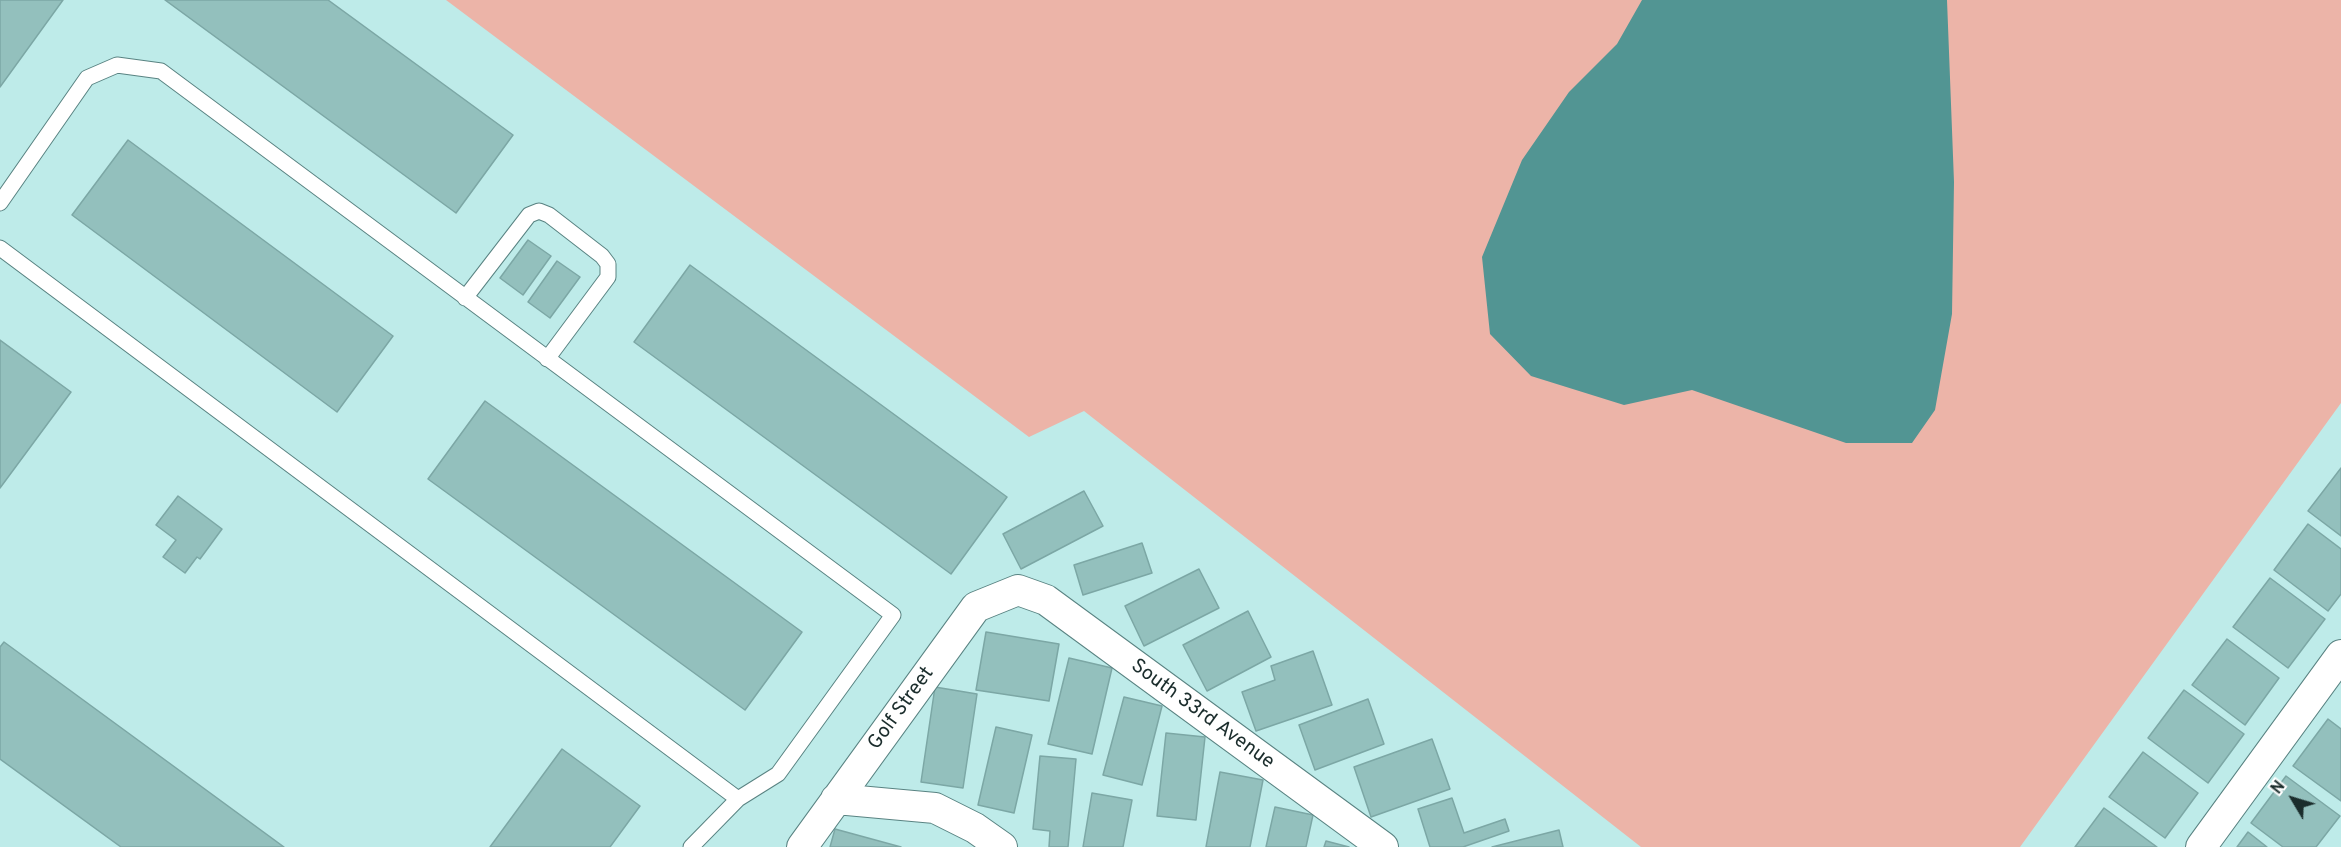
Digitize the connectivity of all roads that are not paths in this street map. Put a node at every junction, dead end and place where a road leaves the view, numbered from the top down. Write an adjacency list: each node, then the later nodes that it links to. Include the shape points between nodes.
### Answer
1 (0, 203): 3 (lane, via 87,78 117,65 161,71)
2 (0, 248): 7 (lane)
3 (465, 298): 4 (lane); 4 (lane, via 529,215 539,211 549,215 602,256 608,264 608,277)
4 (547, 358): 7 (lane, via 893,615 778,774)
5 (1018, 590): 8 (street, Golf Street, via 976,607); 12 (street, South 33rd Avenue, via 1046,600)
6 (2341, 655): 13 (street)
7 (738, 799): 9 (lane)
8 (836, 799): 10 (street, Golf Street); 11 (street, via 935,808)
9 (691, 847)
10 (802, 847)
11 (1002, 847)
12 (1383, 847)
13 (2201, 847)

